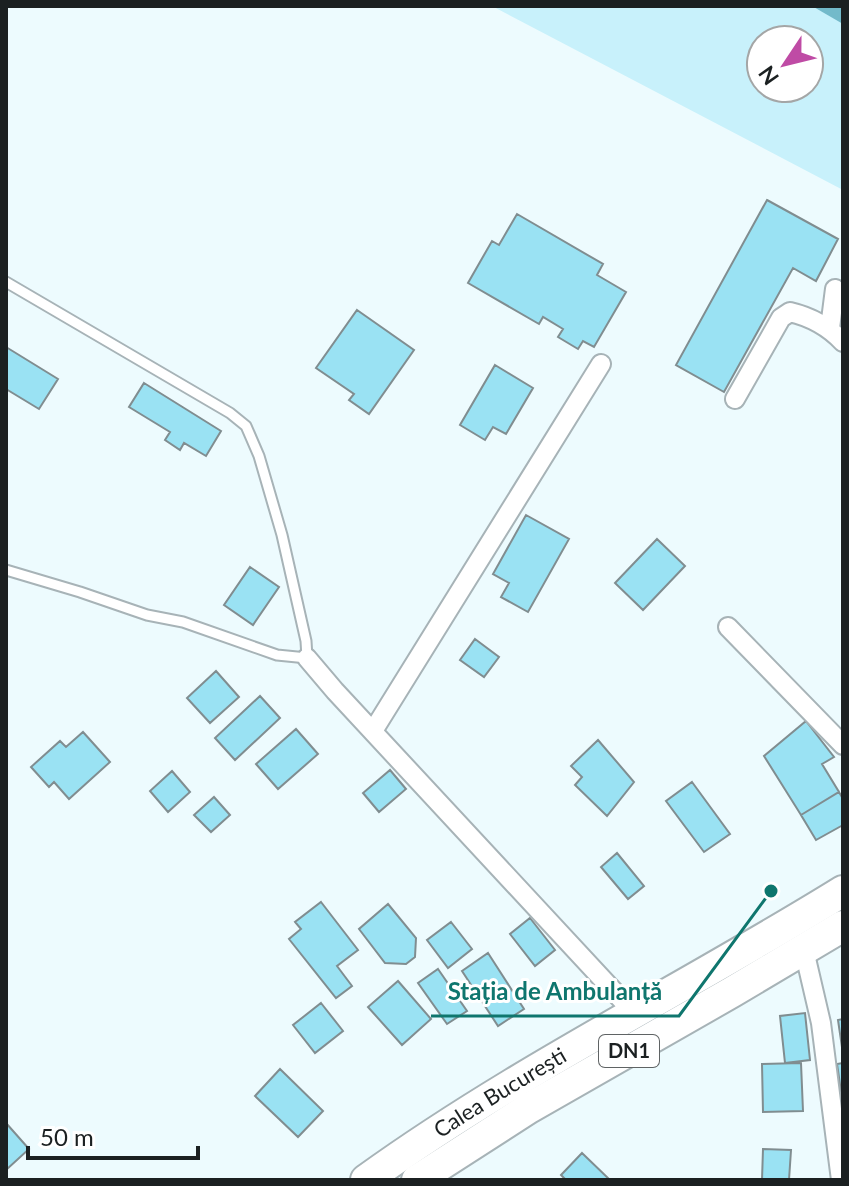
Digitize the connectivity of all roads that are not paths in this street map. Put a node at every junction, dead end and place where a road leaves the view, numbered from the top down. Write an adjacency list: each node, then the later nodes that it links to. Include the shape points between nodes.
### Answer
1 (6, 282): 8 (lane, via 246,426 282,535)
2 (835, 289): 3 (street)
3 (837, 335): 5 (street, via 790,312 781,318)
4 (601, 364): 9 (street)
5 (735, 399)
6 (6, 570): 8 (lane, via 277,655)
7 (728, 627): 10 (street)
8 (307, 658): 9 (street)
9 (373, 731): 14 (street)
10 (843, 745)
11 (843, 891): 14 (highway, Calea București / DN1)
12 (843, 926): 13 (highway, Calea București / DN1)
13 (804, 950): 16 (highway, Calea București / DN1, via 529,1108); 17 (street, via 821,1023)
14 (634, 1013): 15 (highway, Calea București / DN1, via 514,1082)
15 (366, 1180)
16 (417, 1180)
17 (841, 1180)

